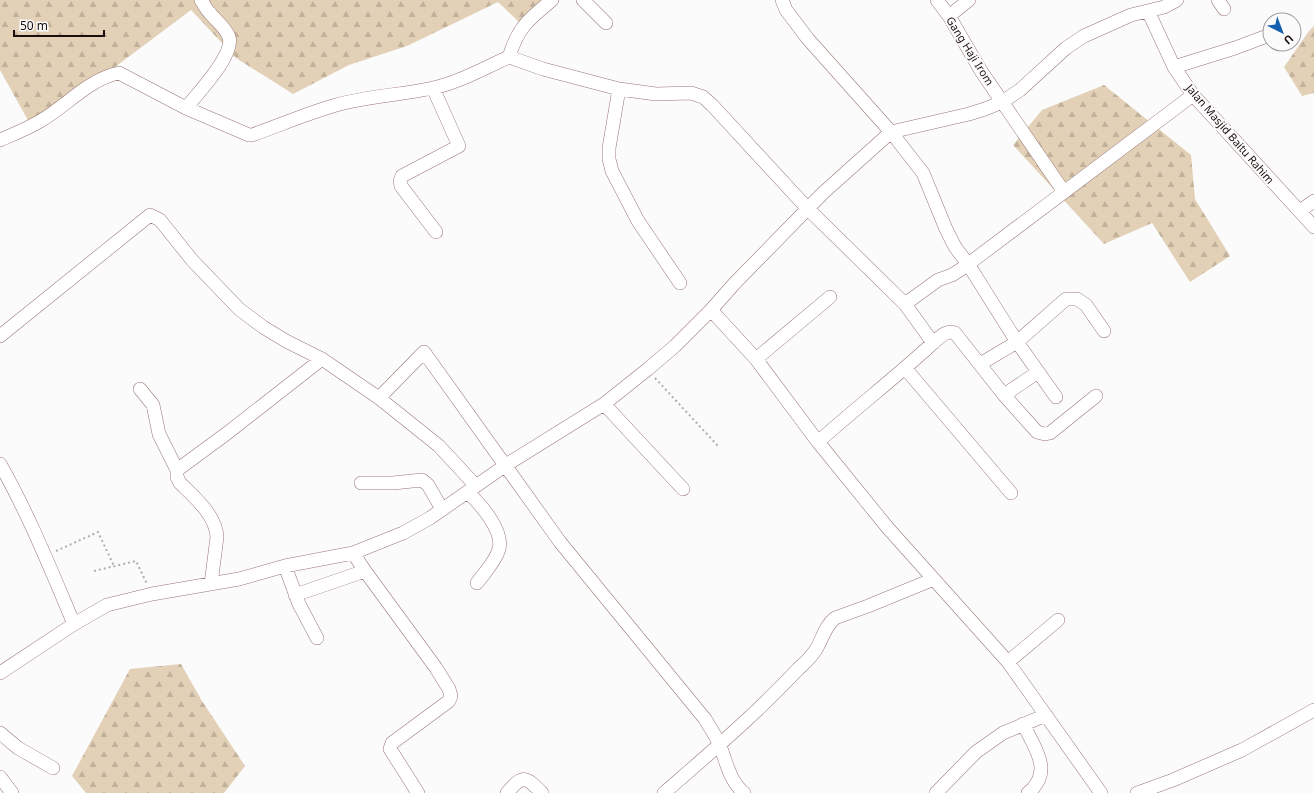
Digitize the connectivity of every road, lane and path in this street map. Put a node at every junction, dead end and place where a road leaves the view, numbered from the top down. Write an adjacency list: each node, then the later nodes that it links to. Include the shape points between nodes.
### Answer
1 (202, 0): 18 (street, via 208,12 229,37 230,45 219,68)
2 (552, 0): 12 (street, via 526,22 514,41)
3 (583, 0): 10 (street)
4 (782, 0): 19 (street, via 786,10 808,39)
5 (937, 0): 9 (street, Gang Haji Irom)
6 (969, 0): 9 (street)
7 (1175, 0): 8 (street, via 1164,7)
8 (1148, 11): 13 (street, Jalan Masjid Baitu Rahim); 17 (street, via 1131,15 1084,36)
9 (949, 16): 17 (street, Gang Haji Irom)
10 (606, 22)
11 (1262, 38): 13 (street)
12 (509, 57): 14 (street, via 470,76); 15 (street, via 543,69)
13 (1174, 67): 16 (street, Jalan Masjid Baitu Rahim)
14 (433, 88): 18 (street, via 363,98 335,105 252,135); 26 (street, via 459,146 402,176 400,181)
15 (619, 89): 23 (street, via 656,94 691,93 702,97); 28 (street, via 609,159 612,171 638,221)
16 (1193, 95): 21 (street); 24 (street, Jalan Masjid Baitu Rahim)
17 (1002, 102): 19 (street, via 969,114); 21 (street, Gang Haji Irom)
18 (186, 108): 20 (street, via 119,73 98,80 41,121)
19 (891, 132): 23 (street); 27 (street, via 923,173 946,229)
20 (0, 140)
21 (1064, 192): 27 (street)
22 (1314, 201): 24 (street)
23 (808, 209): 30 (street); 31 (street)
24 (1300, 211): 25 (street, Jalan Masjid Baitu Rahim)
25 (1314, 227)
26 (436, 232)
27 (968, 264): 30 (street, via 952,275 938,280); 35 (street)
28 (680, 283)
29 (830, 297): 36 (street)
30 (905, 304): 34 (street)
31 (711, 310): 36 (street); 40 (street)
32 (1104, 331): 35 (street, via 1086,305 1077,299 1066,300)
33 (0, 336): 37 (street, via 150,215 160,220 192,260 239,309 286,342)
34 (933, 342): 38 (street, via 946,333 956,333); 39 (street)
35 (1017, 342): 38 (street); 41 (street)
36 (756, 358): 48 (street)
37 (322, 359): 46 (street); 52 (street)
38 (980, 364): 43 (street)
39 (905, 368): 48 (street); 56 (street)
40 (648, 369): 47 (street); 49 (path)
41 (1038, 372): 43 (street); 45 (street)
42 (140, 389): 52 (street, via 153,405 159,434)
43 (1004, 395): 44 (street, via 1037,432 1045,434 1057,428)
44 (1096, 396)
45 (1056, 397)
46 (379, 398): 51 (street, via 424,352); 54 (street, via 439,446)
47 (604, 404): 51 (street); 55 (street)
48 (818, 442): 64 (street, via 887,527)
49 (718, 446)
50 (0, 464): 59 (street)
51 (506, 465): 54 (street); 78 (street, via 560,542 705,719)
52 (177, 470): 66 (street, via 180,482 210,517 217,530)
53 (361, 483): 57 (street, via 422,480 428,485)
54 (472, 489): 57 (street); 65 (street, via 499,537 497,555)
55 (683, 489)
56 (1011, 493)
57 (442, 510): 58 (street, via 403,533)
58 (354, 552): 61 (street); 63 (street)
59 (45, 555): 60 (path, via 98,532); 70 (street)
60 (114, 566): 62 (path); 67 (path, via 136,561)
61 (285, 566): 66 (street); 68 (street)
62 (94, 571)
63 (365, 571): 68 (street); 82 (street, via 450,689 449,701 392,743 390,749)
64 (934, 579): 72 (street); 78 (street, via 835,618 810,657 773,696)
65 (477, 583)
66 (211, 584): 67 (street)
67 (152, 594): 70 (street, via 107,605)
68 (295, 595): 71 (street)
69 (1058, 620): 72 (street)
70 (74, 624): 73 (street)
71 (316, 638)
72 (1008, 662): 75 (street)
73 (0, 673)
74 (1314, 710): 90 (street, via 1242,750)
75 (1046, 715): 76 (street); 89 (street)
76 (1023, 724): 87 (street, via 976,752); 88 (street, via 1041,762 1042,773 1039,781)
77 (0, 733): 79 (street, via 18,748)
78 (720, 745): 85 (street); 86 (street, via 728,771)
79 (52, 768)
80 (0, 777): 81 (street)
81 (9, 792)
82 (418, 793)
83 (506, 793): 84 (street, via 523,779 530,781)
84 (542, 793)
85 (664, 793)
86 (744, 793)
87 (936, 793)
88 (1028, 793)
89 (1101, 793)
90 (1137, 793)

